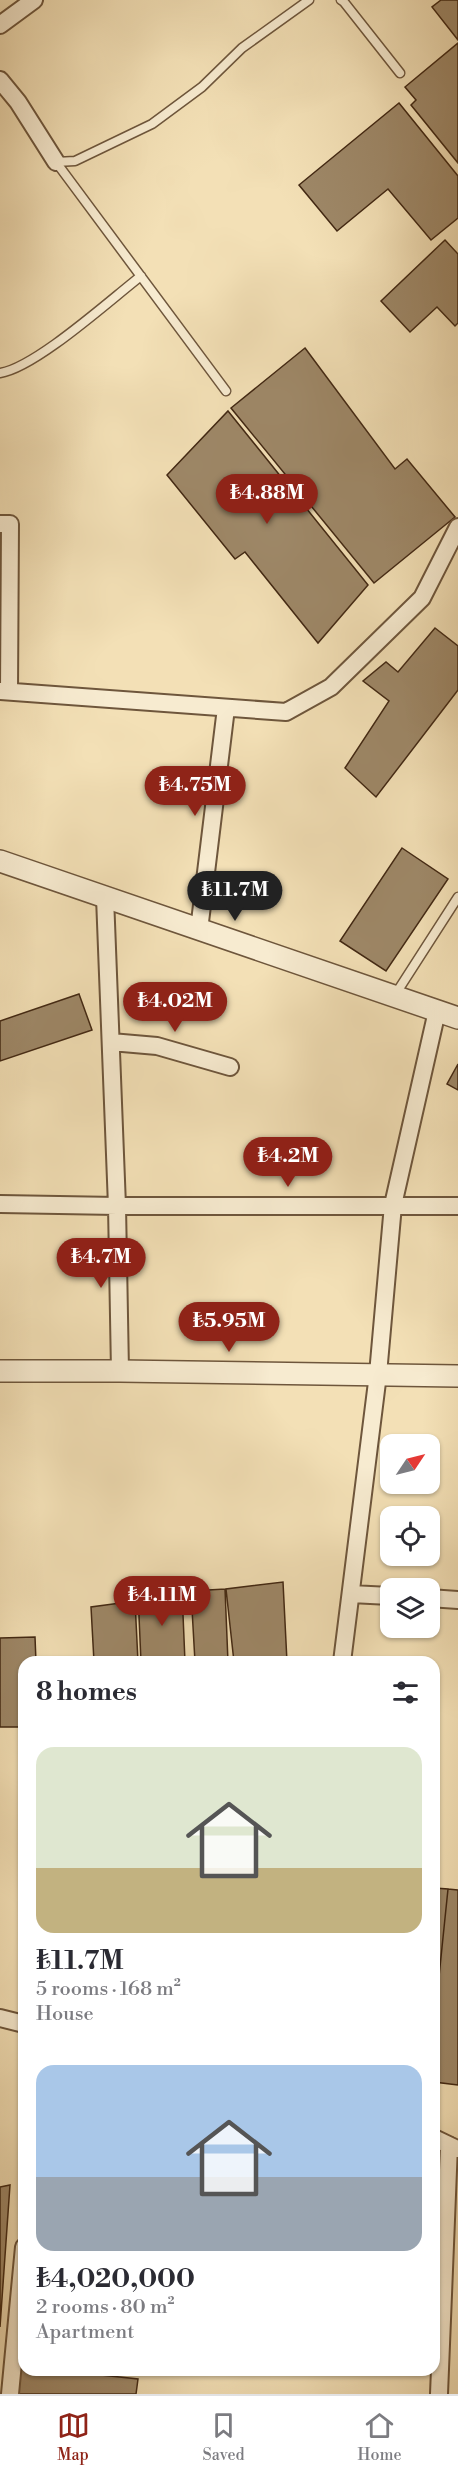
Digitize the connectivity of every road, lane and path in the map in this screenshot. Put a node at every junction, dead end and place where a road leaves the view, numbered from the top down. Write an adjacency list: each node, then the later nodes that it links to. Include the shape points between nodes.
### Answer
1 (34, 0): 4 (street)
2 (309, 0): 7 (lane, via 242,48 202,87 152,124 75,161)
3 (340, 0): 5 (lane)
4 (0, 25)
5 (400, 73)
6 (0, 80): 7 (street)
7 (56, 162): 8 (lane)
8 (141, 276): 9 (lane, via 36,358 12,372); 10 (lane)
9 (0, 373)
10 (226, 391)
11 (0, 524): 13 (street, via 10,524)
12 (458, 527): 14 (street, via 422,598 331,687 286,712)
13 (4, 691): 14 (street)
14 (226, 708): 18 (street)
15 (0, 861): 16 (street)
16 (105, 897): 18 (street); 22 (street)
17 (458, 897): 19 (lane)
18 (199, 930): 19 (street)
19 (394, 996): 20 (street)
20 (437, 1011): 21 (street); 25 (street)
21 (458, 1018)
22 (111, 1042): 23 (street, via 157,1046); 26 (street)
23 (230, 1067)
24 (0, 1204): 26 (street)
25 (393, 1205): 26 (street); 27 (street); 30 (street)
26 (117, 1206): 29 (street)
27 (458, 1206)
28 (0, 1371): 29 (street)
29 (120, 1371): 30 (street)
30 (378, 1374): 31 (street); 32 (street)
31 (458, 1376)
32 (351, 1594): 33 (street); 36 (street)
33 (380, 1595)
34 (440, 1599): 35 (street)
35 (458, 1600)
36 (343, 1656)
37 (0, 2018): 38 (street)
38 (18, 2022)
39 (450, 2147): 42 (street)
40 (18, 2310): 41 (street)
41 (10, 2394)
42 (440, 2394)

